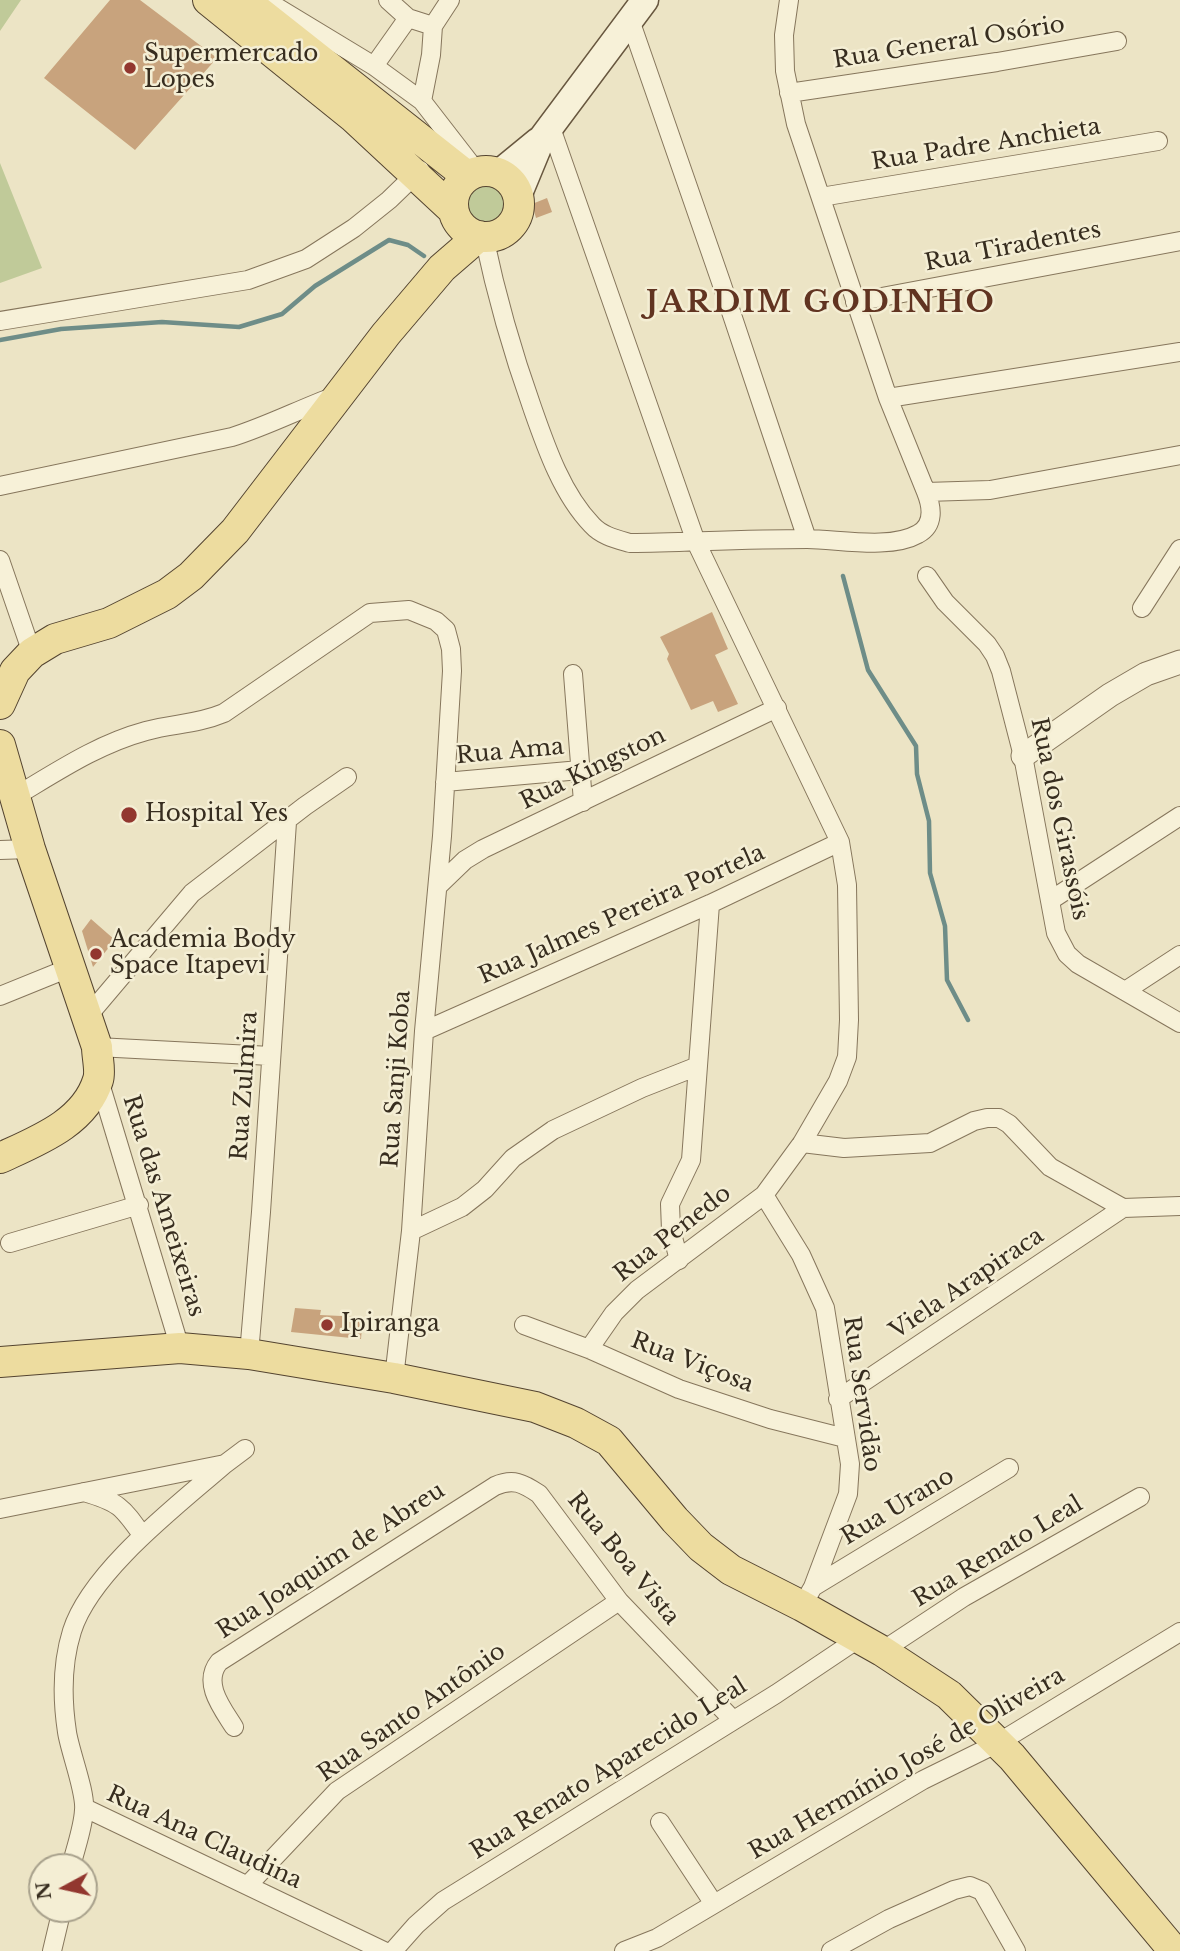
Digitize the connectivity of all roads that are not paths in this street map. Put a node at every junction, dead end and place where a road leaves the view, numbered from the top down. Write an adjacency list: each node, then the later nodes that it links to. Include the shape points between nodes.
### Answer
1 (208, 0): 17 (main road)
2 (244, 0): 16 (main road)
3 (265, 0): 11 (street)
4 (388, 0): 8 (street)
5 (450, 0): 9 (street)
6 (789, 0): 12 (street, via 784,35)
7 (637, 10): 14 (main road); 30 (street)
8 (408, 18): 9 (street); 11 (street)
9 (433, 26): 13 (street)
10 (1117, 41): 12 (street, Rua General Osório)
11 (374, 66): 13 (street)
12 (789, 93): 19 (street)
13 (422, 101): 18 (street)
14 (546, 132): 18 (main road); 31 (street, Rua Penedo)
15 (1158, 141): 19 (street, Rua Padre Anchieta)
16 (436, 151): 17 (street); 18 (main road)
17 (416, 174): 20 (main road); 23 (street, via 354,228 306,259 248,280)
18 (490, 179): 20 (main road, via 457,187); 20 (main road, via 517,214 501,233)
19 (821, 197): 22 (street)
20 (468, 226): 25 (main road, via 442,268); 31 (street, via 551,461 583,514 607,537 630,543)
21 (1180, 241): 22 (street, Rua Tiradentes)
22 (855, 302): 26 (street)
23 (0, 321)
24 (1180, 352): 26 (street)
25 (338, 395): 28 (street, via 232,437); 36 (main road, via 235,531 191,576 167,594 110,623 55,639)
26 (888, 398): 29 (street)
27 (1180, 455): 29 (street, via 990,490)
28 (0, 486)
29 (926, 492): 30 (street, via 930,520 919,534 876,542)
30 (807, 539): 31 (street)
31 (696, 542): 40 (street, Rua Penedo)
32 (1180, 549): 35 (street)
33 (0, 560): 36 (street)
34 (927, 576): 42 (street, Rua dos Girassóis, via 995,656)
35 (1142, 608)
36 (32, 653): 39 (main road, via 15,671)
37 (1180, 662): 42 (street, via 1146,674 1110,695)
38 (573, 674): 43 (street)
39 (0, 704)
40 (777, 708): 47 (street, Rua Kingston); 50 (street, Rua Penedo)
41 (0, 745): 46 (main road)
42 (1023, 756): 54 (street, Rua dos Girassóis)
43 (580, 770): 45 (street, Rua Ama); 47 (street)
44 (347, 777): 49 (street)
45 (444, 782): 46 (street, Rua Sanji Koba, via 452,671 446,630 423,615 394,610 370,613 224,713 204,722 149,730 107,743); 53 (street, Rua Sanji Koba)
46 (16, 796): 51 (main road)
47 (583, 802): 53 (street, Rua Kingston, via 465,860)
48 (1180, 816): 54 (street)
49 (287, 822): 60 (street, via 192,893); 64 (street, Rua Zulmira)
50 (840, 842): 55 (street, Rua Jalmes Pereira Portela); 67 (street, Rua Penedo, via 847,885 847,1057)
51 (30, 849): 52 (street); 57 (main road)
52 (0, 850)
53 (438, 886): 62 (street, Rua Sanji Koba)
54 (1051, 900): 58 (street, Rua dos Girassóis, via 1056,933 1067,954)
55 (710, 904): 62 (street, Rua Jalmes Pereira Portela); 65 (street)
56 (1180, 955): 58 (street)
57 (69, 968): 59 (street); 60 (main road)
58 (1125, 991): 61 (street, Rua dos Girassóis)
59 (0, 996)
60 (87, 1017): 63 (main road)
61 (1180, 1023)
62 (424, 1031): 73 (street, Rua Sanji Koba)
63 (97, 1047): 64 (street); 66 (main road)
64 (271, 1056): 79 (street, Rua Zulmira)
65 (698, 1066): 73 (street, via 553,1130 513,1158 462,1207); 75 (street, via 691,1160 670,1203)
66 (99, 1079): 68 (main road, via 88,1102 71,1118 47,1137); 70 (street, Rua das Ameixeiras)
67 (802, 1143): 69 (street, Rua Penedo); 72 (street, via 844,1148 930,1143 974,1121 999,1118 1050,1167)
68 (0, 1158)
69 (764, 1195): 75 (street, Rua Penedo); 82 (street, Rua Servidão, via 801,1255 825,1308)
70 (139, 1205): 74 (street); 77 (street, Rua das Ameixeiras)
71 (1180, 1206): 72 (street)
72 (1123, 1208): 82 (street, Viela Arapiraca)
73 (411, 1231): 81 (street, Rua Sanji Koba)
74 (10, 1243)
75 (679, 1260): 78 (street, Rua Penedo, via 637,1290)
76 (524, 1325): 78 (street, Rua Viçosa)
77 (180, 1348): 79 (main road); 80 (main road)
78 (589, 1349): 83 (street, Rua Viçosa, via 679,1389)
79 (248, 1354): 81 (main road)
80 (0, 1362)
81 (394, 1378): 92 (main road, via 535,1407 576,1423 609,1441 675,1520 731,1570)
82 (838, 1399): 83 (street, Rua Servidão)
83 (845, 1438): 92 (street, Rua Servidão, via 850,1464 848,1494)
84 (245, 1449): 85 (street, Rua Ana Claudina)
85 (225, 1464): 88 (street, Rua Ana Claudina); 91 (street, Rua Ana Claudina)
86 (1009, 1468): 92 (street, Rua Urano)
87 (495, 1486): 93 (street, Rua Boa Vista, via 522,1482 539,1494); 97 (street, Rua Joaquim de Abreu, via 219,1662 213,1669 213,1688)
88 (80, 1492): 90 (street, Rua Ana Claudina); 91 (street, Rua Ana Claudina, via 119,1505)
89 (1140, 1497): 95 (street, Rua Renato Leal)
90 (0, 1509)
91 (142, 1535): 99 (street, Rua Ana Claudina, via 81,1609 65,1660 67,1731)
92 (807, 1596): 95 (main road)
93 (619, 1601): 96 (street, Rua Boa Vista); 102 (street, Rua Santo Antônio, via 337,1791)
94 (1180, 1632): 98 (street, Rua Hermínio José de Oliveira)
95 (870, 1645): 96 (street, Rua Renato Aparecido Leal); 98 (main road, via 949,1695)
96 (733, 1720): 106 (street, Rua Renato Aparecido Leal, via 443,1901)
97 (234, 1727)
98 (998, 1743): 103 (street, Rua Hermínio José de Oliveira, via 923,1780); 111 (main road)
99 (85, 1808): 101 (street); 102 (street, Rua Ana Claudina)
100 (660, 1822): 103 (street)
101 (74, 1853)
102 (248, 1885): 106 (street, Rua Ana Claudina)
103 (713, 1904): 105 (street, Rua Hermínio José de Oliveira)
104 (59, 1923): 107 (street)
105 (661, 1945): 108 (street)
106 (394, 1950)
107 (52, 1951)
108 (624, 1951)
109 (831, 1951): 110 (street, via 889,1919 970,1886 982,1891)
110 (1016, 1951)
111 (1174, 1951)

